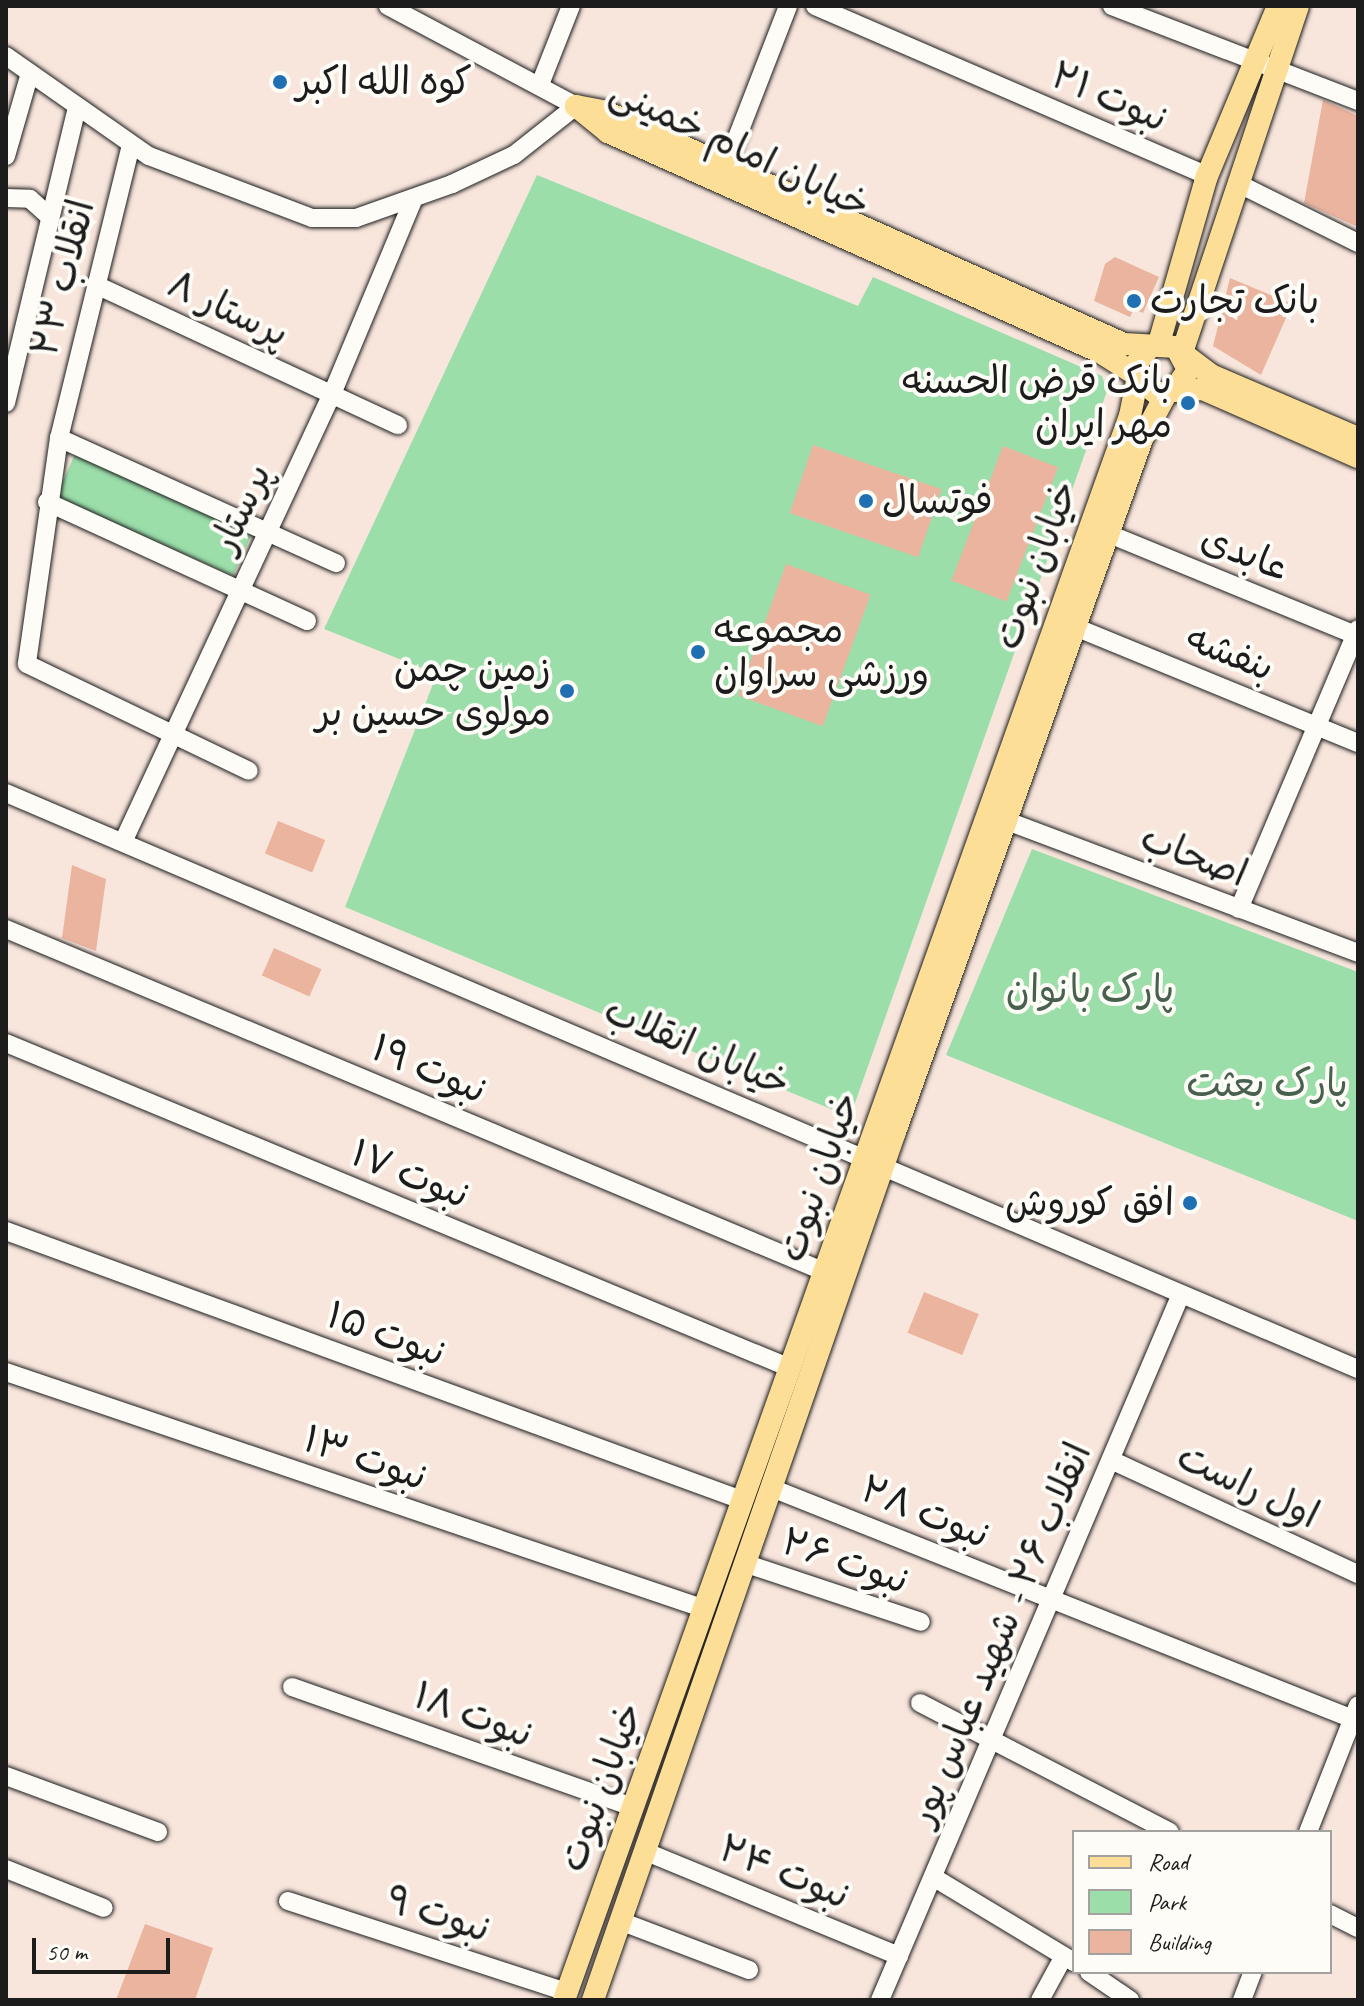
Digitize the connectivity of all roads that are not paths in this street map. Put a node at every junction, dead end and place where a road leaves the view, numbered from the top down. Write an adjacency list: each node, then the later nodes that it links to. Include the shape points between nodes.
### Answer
1 (388, 6): 11 (street)
2 (571, 6): 11 (street)
3 (788, 6): 17 (street)
4 (815, 6): 18 (street, نبوت ۲۱)
5 (1112, 6): 9 (street)
6 (1278, 6): 9 (main road)
7 (1298, 6): 9 (main road)
8 (6, 56): 10 (street)
9 (1269, 63): 12 (street); 18 (main road); 19 (main road)
10 (30, 73): 14 (street); 16 (street)
11 (541, 82): 13 (street)
12 (1358, 101)
13 (576, 106): 17 (main road, خیابان امام خمینی, via 606,112); 21 (street, via 514,155)
14 (77, 107): 15 (street); 22 (street)
15 (131, 145): 21 (street, via 248,199 312,218 356,218); 24 (street, انقلاب ۲۳)
16 (6, 156)
17 (722, 174): 25 (main road, خیابان امام خمینی, via 1124,344); 27 (main road, خیابان امام خمینی, via 1100,352)
18 (1207, 176): 25 (main road)
19 (1237, 183): 23 (street); 26 (main road)
20 (6, 198): 22 (street, via 30,199)
21 (413, 200): 29 (street, پرستار)
22 (49, 216): 30 (street)
23 (1358, 243)
24 (96, 285): 29 (street, پرستار ۸); 32 (street, انقلاب ۲۳)
25 (1155, 345): 26 (main road); 27 (main road, via 1139,358)
26 (1182, 353): 28 (main road, via 1188,370); 33 (main road, via 1211,375)
27 (1138, 376): 28 (main road, via 1149,390); 48 (main road, خیابان نبوت, via 1133,408)
28 (1170, 392): 34 (main road, via 1203,389); 37 (main road, خیابان نبوت)
29 (332, 394): 31 (street, پرستار ۸); 36 (street, پرستار)
30 (6, 403)
31 (398, 425)
32 (59, 438): 35 (street, انقلاب ۲۳); 36 (street)
33 (1358, 438)
34 (1358, 457)
35 (47, 502): 39 (street); 44 (street, انقلاب ۲۳, via 27,664)
36 (268, 532): 38 (street); 39 (street, پرستار)
37 (1109, 534): 41 (main road, خیابان نبوت); 42 (street, عابدی)
38 (336, 563)
39 (240, 591): 40 (street); 44 (street, پرستار)
40 (307, 621)
41 (1075, 627): 43 (street, بنفشه); 49 (main road, خیابان نبوت)
42 (1356, 632): 43 (street)
43 (1314, 725): 45 (street, بنفشه); 51 (street)
44 (174, 733): 46 (street); 50 (street, پرستار)
45 (1358, 743)
46 (249, 771)
47 (6, 793): 50 (street, خیابان انقلاب)
48 (985, 812): 49 (main road); 55 (main road, خیابان نبوت)
49 (1007, 821): 51 (street, اصحاب); 56 (main road, خیابان نبوت)
50 (123, 842): 55 (street, خیابان انقلاب)
51 (1239, 909): 53 (street, اصحاب)
52 (6, 929): 58 (street, نبوت ۱۹)
53 (1358, 953)
54 (6, 1043): 60 (street, نبوت ۱۷)
55 (864, 1154): 56 (street, خیابان انقلاب); 58 (main road, خیابان نبوت)
56 (885, 1165): 59 (street, خیابان انقلاب); 64 (main road, خیابان نبوت)
57 (6, 1231): 65 (street, نبوت ۱۵)
58 (825, 1272): 60 (main road, خیابان نبوت)
59 (1181, 1294): 61 (street, خیابان انقلاب); 63 (street, انقلاب ۲۶ - شهید عباس پور)
60 (788, 1367): 65 (main road, خیابان نبوت)
61 (1358, 1369)
62 (6, 1372): 69 (street, نبوت ۱۳)
63 (1111, 1460): 67 (street, اول راست); 68 (street, انقلاب ۲۶ - شهید عباس پور)
64 (772, 1494): 65 (main road); 66 (main road, خیابان نبوت); 68 (street, نبوت ۲۸)
65 (744, 1495): 69 (main road, خیابان نبوت)
66 (747, 1564): 70 (street, نبوت ۲۶); 77 (main road, خیابان نبوت)
67 (1358, 1574)
68 (1051, 1599): 73 (street, نبوت ۲۸); 74 (street, انقلاب ۲۶ - شهید عباس پور)
69 (702, 1608): 76 (main road, خیابان نبوت)
70 (921, 1622)
71 (292, 1687): 76 (street, نبوت ۱۸)
72 (920, 1703): 74 (street)
73 (1356, 1715): 79 (street)
74 (991, 1739): 78 (street); 83 (street, انقلاب ۲۶ - شهید عباس پور)
75 (6, 1776): 80 (street)
76 (632, 1807): 77 (main road); 94 (main road, خیابان نبوت)
77 (656, 1816): 81 (main road, خیابان نبوت)
78 (1166, 1830)
79 (1309, 1830)
80 (158, 1832)
81 (644, 1851): 87 (main road, خیابان نبوت); 89 (street, نبوت ۲۴)
82 (6, 1869): 85 (street)
83 (933, 1877): 89 (street, انقلاب ۲۶ - شهید عباس پور); 90 (street)
84 (288, 1901): 94 (street, نبوت ۹)
85 (104, 1908)
86 (1332, 1915): 88 (street)
87 (620, 1921): 91 (street); 95 (main road, خیابان نبوت)
88 (1358, 1928)
89 (899, 1956): 96 (street, انقلاب ۲۶ - شهید عباس پور)
90 (1069, 1959): 97 (street)
91 (749, 1970)
92 (1092, 1974): 98 (street)
93 (1252, 1974): 99 (street)
94 (565, 1996)
95 (593, 2000)
96 (880, 2000)
97 (1040, 2000)
98 (1130, 2000)
99 (1242, 2000)

